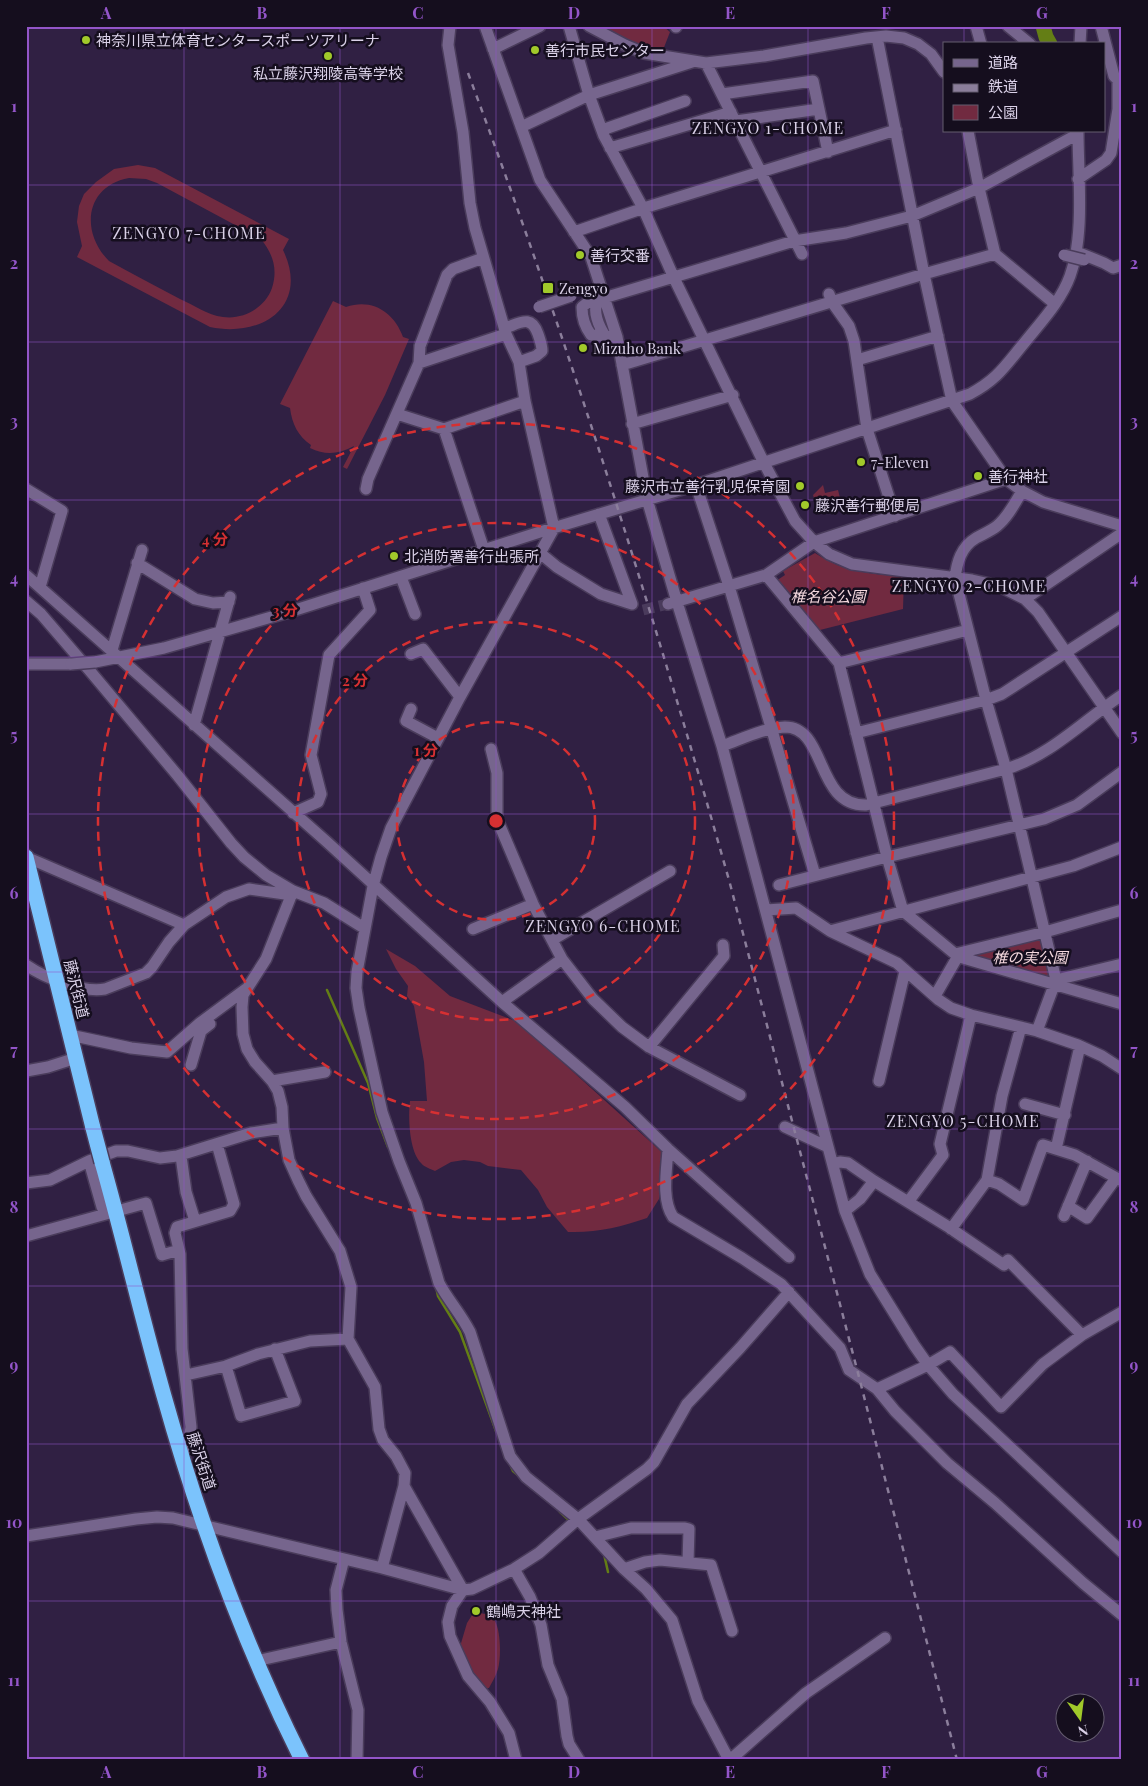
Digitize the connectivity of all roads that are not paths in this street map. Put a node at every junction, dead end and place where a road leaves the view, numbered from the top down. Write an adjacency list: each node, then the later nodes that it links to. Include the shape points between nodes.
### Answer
1 (450, 26): 42 (street, via 448,45 463,132 470,203)
2 (485, 26): 16 (street)
3 (540, 26): 16 (street)
4 (569, 26): 20 (street)
5 (589, 26): 17 (street, via 644,52)
6 (976, 26): 11 (street)
7 (1008, 26): 12 (street)
8 (1081, 26): 13 (street)
9 (1101, 26): 14 (street)
10 (877, 37): 17 (street, via 764,56); 18 (street, via 904,38 918,44 931,54); 27 (street)
11 (980, 42)
12 (1028, 42)
13 (1080, 42)
14 (1105, 42)
15 (1106, 45): 22 (street, via 1118,80)
16 (493, 50): 25 (street)
17 (701, 62): 19 (street); 20 (street)
18 (943, 71)
19 (722, 94): 23 (street, via 814,81); 24 (street)
20 (589, 95): 25 (street); 26 (street)
21 (685, 101): 26 (street)
22 (1120, 108): 33 (street, via 1111,153)
23 (820, 109): 24 (street); 31 (street)
24 (734, 116): 30 (street); 32 (street)
25 (521, 127): 37 (street, via 540,180)
26 (602, 130): 30 (street)
27 (896, 130): 31 (street); 36 (street)
28 (1078, 133): 33 (street); 34 (street)
29 (972, 134): 34 (street)
30 (610, 148): 35 (street)
31 (828, 152): 32 (street)
32 (760, 173): 35 (street); 38 (street)
33 (1078, 179): 41 (street, via 1079,225)
34 (979, 188): 36 (street); 40 (street)
35 (643, 208): 37 (street); 45 (street)
36 (912, 216): 38 (street, via 846,233); 44 (street)
37 (574, 232): 48 (street, via 591,256)
38 (794, 241): 39 (street); 45 (street)
39 (802, 254)
40 (995, 254): 44 (street); 49 (street)
41 (1072, 254): 43 (street, via 1113,268); 49 (street, via 1070,276)
42 (483, 258): 51 (street); 57 (street, via 452,268 447,275 420,346)
43 (1122, 266)
44 (924, 274): 47 (street); 52 (street)
45 (674, 278): 48 (street); 54 (street)
46 (572, 296): 50 (street, bridge)
47 (831, 298): 54 (street); 55 (street, via 849,326)
48 (601, 299): 53 (street); 53 (street, via 587,303 582,307 582,313 591,335)
49 (1055, 304): 60 (street, via 1000,373 986,385)
50 (539, 307)
51 (505, 331): 56 (street); 56 (street, via 524,321 536,327 542,351); 57 (street)
52 (938, 336): 55 (street); 60 (street)
53 (611, 337): 58 (street)
54 (706, 340): 58 (street); 59 (street)
55 (857, 360): 65 (street)
56 (519, 362): 61 (street)
57 (419, 363): 62 (street)
58 (622, 365): 63 (street)
59 (732, 395): 63 (street); 66 (street)
60 (952, 400): 65 (street); 67 (street)
61 (525, 401): 64 (street); 76 (street)
62 (397, 414): 64 (street); 70 (street)
63 (632, 424): 72 (street)
64 (444, 429): 80 (street)
65 (867, 429): 66 (street); 74 (street)
66 (764, 463): 68 (street); 78 (street, via 795,520)
67 (1006, 478): 71 (street); 74 (street)
68 (696, 485): 72 (street); 87 (street)
69 (26, 489): 88 (street, via 62,511)
70 (366, 489)
71 (1022, 491): 75 (street, via 1043,502); 86 (street, via 1004,520 964,549)
72 (647, 500): 73 (street); 92 (street)
73 (600, 514): 76 (street); 93 (street)
74 (895, 516): 78 (street)
75 (1122, 526)
76 (554, 528): 80 (street); 81 (street)
77 (1122, 533): 90 (street)
78 (814, 542): 84 (street); 86 (street, via 852,564)
79 (142, 550): 82 (street)
80 (484, 550): 85 (street)
81 (540, 553): 93 (street, via 601,594); 105 (street)
82 (137, 563): 98 (street, via 195,599 213,603 230,600); 100 (street)
83 (26, 575): 88 (street)
84 (766, 575): 87 (street); 102 (street)
85 (401, 577): 89 (street); 95 (street)
86 (955, 578): 90 (street, via 999,586); 97 (street)
87 (729, 586): 92 (street); 110 (street)
88 (40, 587): 100 (street)
89 (363, 588): 98 (street); 119 (street, via 370,610 329,655 311,755 321,794 318,802)
90 (1025, 599): 99 (street)
91 (26, 601): 129 (street, via 90,671 231,843 244,857)
92 (672, 603): 114 (street)
93 (632, 604): 94 (street)
94 (643, 610)
95 (415, 614)
96 (1122, 616): 99 (street)
97 (968, 630): 102 (street); 106 (street)
98 (221, 631): 100 (street, via 164,648); 109 (street)
99 (1067, 653): 106 (street, via 1002,694); 107 (street)
100 (115, 654): 103 (street, bridge, via 95,662); 109 (street)
101 (411, 654): 105 (street, via 423,649)
102 (839, 663): 111 (street)
103 (26, 664)
104 (1122, 695): 107 (street)
105 (460, 698): 113 (street)
106 (986, 700): 111 (street); 116 (street)
107 (1104, 707): 112 (street); 116 (street, via 1044,751)
108 (411, 709): 113 (street, via 406,721)
109 (194, 725): 119 (street)
110 (772, 729): 114 (street); 118 (street, via 787,727 810,741 835,792 860,806); 125 (street)
111 (856, 733): 118 (street)
112 (1122, 733)
113 (438, 738): 128 (street, via 391,828)
114 (722, 746): 131 (street)
115 (491, 748): 130 (street, via 497,773 497,819)
116 (1006, 769): 118 (street); 120 (street)
117 (1122, 772): 120 (street, via 1077,805)
118 (873, 804): 122 (street)
119 (293, 813): 128 (street)
120 (1020, 826): 122 (street); 126 (street)
121 (1122, 847): 126 (street)
122 (886, 856): 125 (street); 133 (street)
123 (26, 857): 134 (street); 146 (highway, 藤沢街道)
124 (670, 871): 139 (street)
125 (815, 875): 127 (street)
126 (1031, 878): 133 (street); 138 (street)
127 (779, 885)
128 (373, 886): 135 (street); 150 (street)
129 (292, 893): 134 (street, via 257,889 240,891 226,896); 135 (street, via 324,904); 148 (street, via 266,959)
130 (533, 904): 136 (street); 139 (street)
131 (766, 910): 137 (street, via 796,908); 171 (street)
132 (1122, 910): 138 (street)
133 (904, 911): 137 (street); 141 (street)
134 (184, 926): 146 (street, via 152,967 139,977 97,990)
135 (364, 928): 201 (street, via 356,988 364,1037 389,1135 416,1203 439,1282 470,1332 510,1456 526,1477)
136 (474, 929)
137 (830, 931): 145 (street, via 886,957)
138 (1045, 932): 141 (street); 147 (street)
139 (552, 940): 142 (street)
140 (723, 945): 157 (street, via 724,956)
141 (956, 955): 147 (street); 149 (street)
142 (562, 959): 150 (street); 157 (street, via 593,999)
143 (1122, 964): 147 (street)
144 (26, 966): 146 (street)
145 (905, 971): 149 (street); 163 (street)
146 (56, 980): 155 (highway, 藤沢街道)
147 (1055, 982): 151 (street); 154 (street)
148 (245, 994): 155 (street, via 200,1024 167,1052); 159 (street, via 202,1031); 164 (street, via 242,1007 247,1049)
149 (935, 996): 152 (street, via 951,1008)
150 (502, 1002): 172 (street)
151 (1122, 1004)
152 (971, 1015): 153 (street); 182 (street, via 940,1144 943,1155)
153 (1021, 1027): 154 (street); 179 (street, via 1002,1096)
154 (1037, 1031): 156 (street)
155 (70, 1035): 158 (highway, 藤沢街道)
156 (1080, 1046): 160 (street); 167 (street)
157 (649, 1047): 165 (street)
158 (76, 1058): 161 (street); 176 (highway, 藤沢街道, bridge, via 93,1128)
159 (190, 1065)
160 (1122, 1070)
161 (26, 1071)
162 (325, 1072): 164 (street)
163 (879, 1080)
164 (272, 1081): 169 (street, via 282,1106)
165 (740, 1095)
166 (1025, 1104): 167 (street)
167 (1065, 1115): 173 (street)
168 (785, 1127): 171 (street)
169 (283, 1128): 170 (street, via 251,1133); 193 (street, via 289,1160 298,1180 340,1251 351,1287)
170 (217, 1144): 174 (street); 185 (street, via 234,1204 230,1211)
171 (828, 1147): 177 (street)
172 (668, 1148): 189 (street); 190 (street, via 667,1201 673,1218 742,1258)
173 (1056, 1149): 175 (street); 179 (street, via 1043,1146 1023,1200)
174 (181, 1156): 176 (street, via 160,1158 116,1151); 185 (street, via 186,1192)
175 (1087, 1161): 178 (street); 178 (street, via 1066,1211 1086,1218)
176 (95, 1162): 181 (street, via 50,1180); 183 (highway, 藤沢街道)
177 (833, 1164): 180 (street, via 848,1163); 184 (street)
178 (1119, 1179)
179 (987, 1180): 186 (street)
180 (874, 1181): 182 (street); 184 (street)
181 (26, 1184)
182 (908, 1202): 186 (street)
183 (115, 1207): 187 (street); 188 (street, via 146,1203 162,1255); 199 (highway, 藤沢街道)
184 (845, 1211): 195 (street, via 870,1274)
185 (195, 1221): 188 (street, via 177,1227 175,1233)
186 (951, 1229): 192 (street, via 1004,1265 1008,1260)
187 (26, 1236)
188 (179, 1250): 197 (street, via 182,1349)
189 (789, 1257)
190 (788, 1292): 198 (street, via 840,1348 849,1370); 201 (street, via 687,1404 654,1462)
191 (1122, 1312): 192 (street)
192 (1082, 1335): 195 (street, via 1043,1364 1001,1407 950,1352)
193 (348, 1339): 194 (street, via 310,1341); 200 (street, via 374,1387 379,1429 405,1473)
194 (275, 1350): 196 (street); 196 (street, via 294,1400 241,1416)
195 (928, 1365): 198 (street); 205 (street, via 954,1394)
196 (226, 1366): 197 (street)
197 (186, 1374): 199 (street, via 191,1426 188,1446)
198 (877, 1389): 212 (street, via 946,1463)
199 (182, 1456): 202 (highway, 藤沢街道)
200 (404, 1486): 208 (street); 211 (street)
201 (578, 1519): 204 (street); 209 (street, via 539,1553)
202 (204, 1526): 203 (street, via 157,1517); 206 (street); 216 (highway, 藤沢街道)
203 (26, 1536)
204 (595, 1537): 207 (street, via 631,1528 689,1529); 210 (street)
205 (1122, 1552)
206 (344, 1559): 208 (street); 215 (street, via 336,1590)
207 (688, 1562): 210 (street, via 660,1560); 213 (street, via 711,1565)
208 (382, 1568): 211 (street)
209 (514, 1569): 211 (street, via 472,1589); 220 (street, via 539,1618 548,1665 562,1699 569,1744)
210 (624, 1569): 221 (street, via 672,1620 698,1701)
211 (463, 1590): 219 (street, via 452,1606 448,1622 450,1636 468,1676 490,1702 509,1733)
212 (1122, 1615)
213 (732, 1631)
214 (885, 1638): 221 (street, via 806,1693)
215 (341, 1642): 216 (street); 218 (street, via 358,1710)
216 (256, 1661): 217 (highway, 藤沢街道)
217 (302, 1760)
218 (357, 1760)
219 (516, 1760)
220 (579, 1760)
221 (730, 1760)

